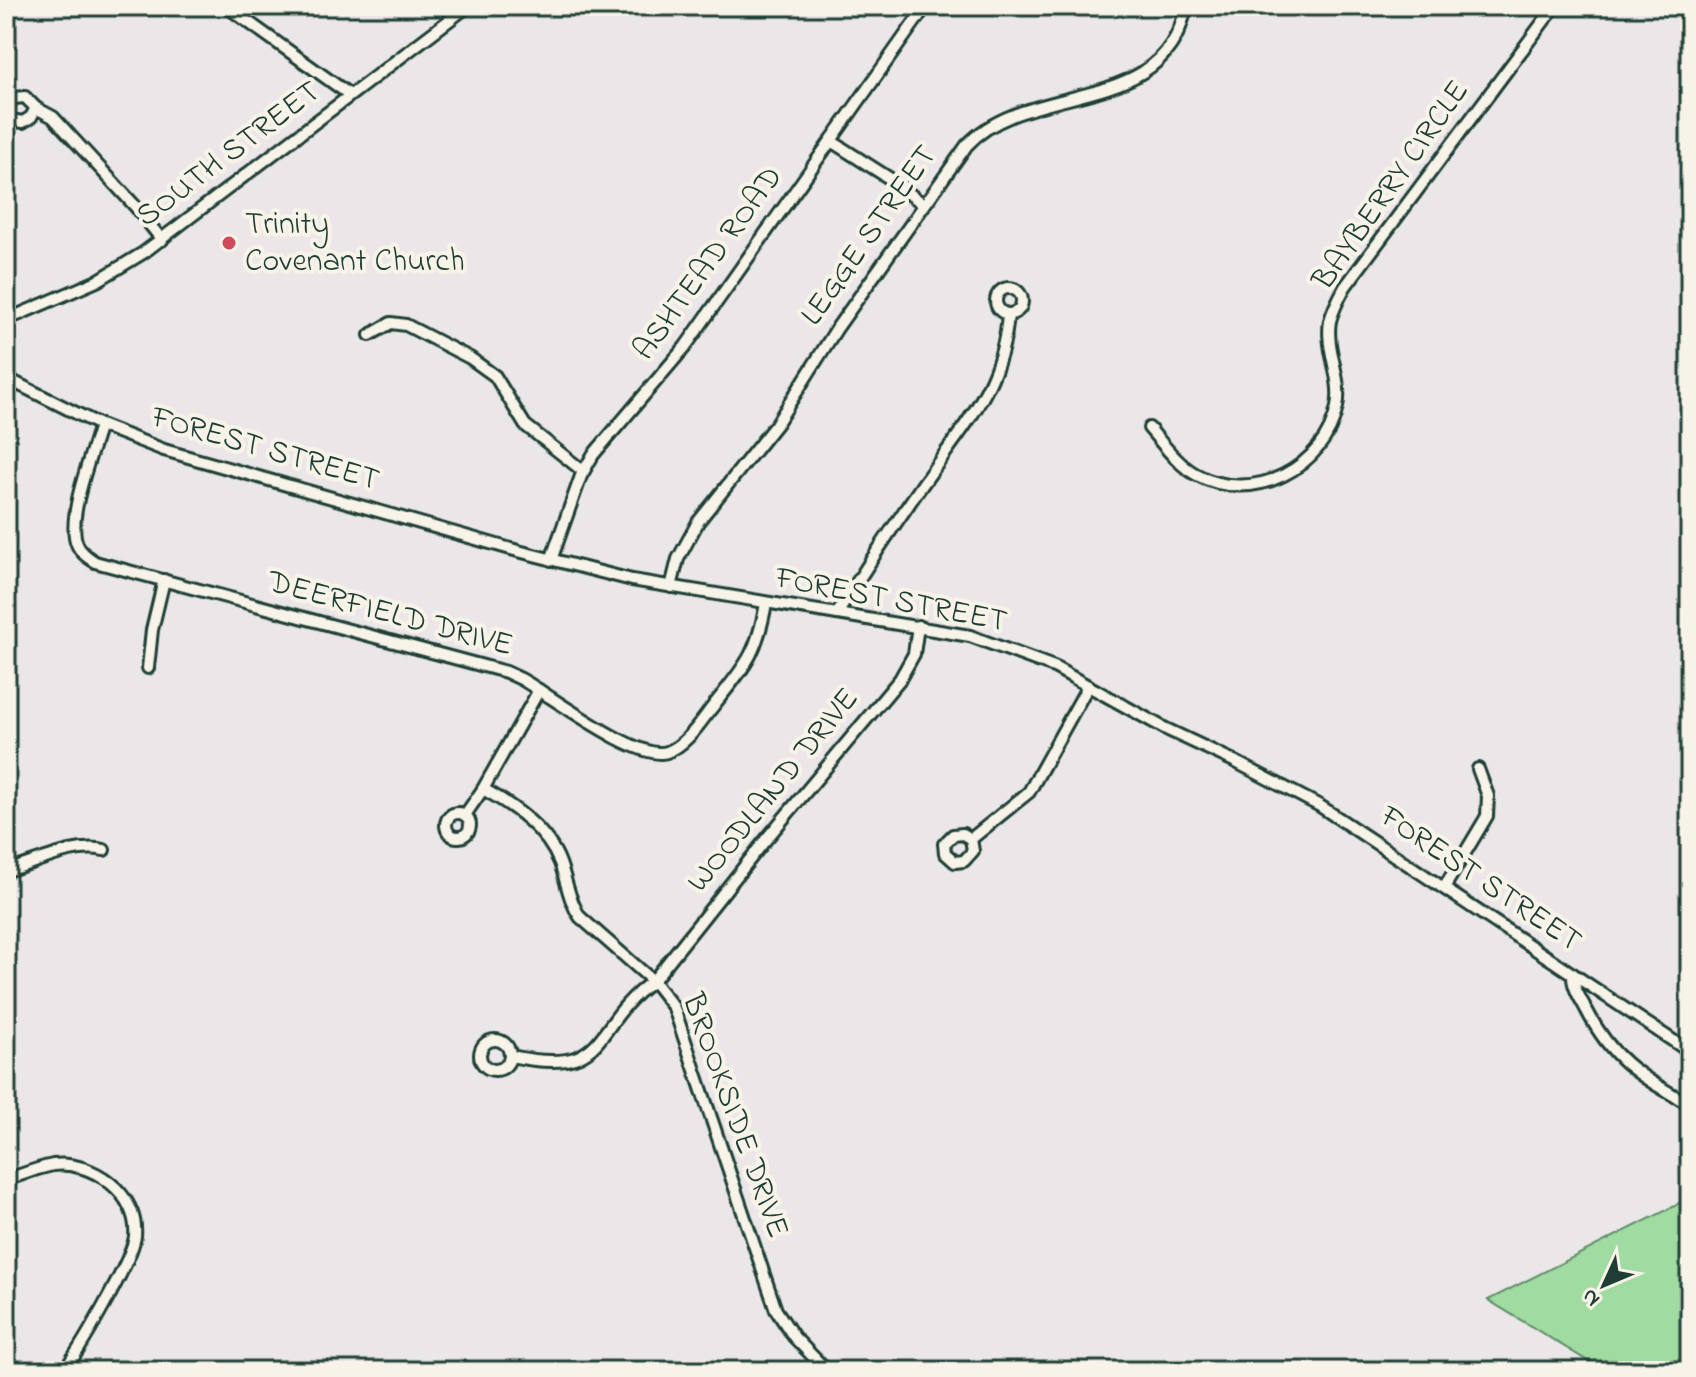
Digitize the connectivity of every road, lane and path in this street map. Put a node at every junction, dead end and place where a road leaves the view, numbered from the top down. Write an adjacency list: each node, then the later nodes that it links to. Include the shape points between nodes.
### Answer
1 (226, 6): 6 (street)
2 (468, 6): 6 (street, SOUTH STREET)
3 (926, 6): 9 (street, ASHTEAD ROAD)
4 (1186, 6): 10 (street, LEGGE STREET, via 1176,36 1155,64 1125,81 986,128 960,153)
5 (1555, 6): 17 (street, BAYBERRY CIRCLE, via 1345,287 1330,324 1336,411 1310,457 1268,482 1220,484 1192,472)
6 (350, 95): 11 (street, SOUTH STREET)
7 (36, 108): 8 (street, via 21,96 11,99); 8 (street, via 23,122 14,122); 11 (street, via 53,117)
8 (6, 110)
9 (831, 141): 10 (street); 18 (street, ASHTEAD ROAD, via 685,347)
10 (923, 204): 21 (street, LEGGE STREET, via 777,423 698,522 678,559)
11 (162, 240): 13 (street, SOUTH STREET, via 97,281)
12 (1008, 314): 23 (street, via 1001,362 985,396)
13 (6, 320)
14 (370, 335): 18 (street, via 391,323 406,325 470,358 495,376 525,425)
15 (6, 378): 16 (street, FOREST STREET)
16 (100, 425): 19 (street, FOREST STREET, via 189,458); 20 (street, DEERFIELD DRIVE, via 78,501 77,545 100,564)
17 (1149, 428)
18 (583, 471): 19 (street, ASHTEAD ROAD)
19 (551, 560): 21 (street, FOREST STREET)
20 (164, 580): 25 (street); 27 (street, DEERFIELD DRIVE, via 498,670)
21 (671, 587): 22 (street, FOREST STREET)
22 (766, 603): 23 (street, FOREST STREET); 27 (street, DEERFIELD DRIVE, via 759,639 745,666 687,738 667,752 638,750)
23 (837, 614): 24 (street, FOREST STREET)
24 (918, 626): 26 (street, FOREST STREET, via 992,643); 36 (street, WOODLAND DRIVE, via 914,654 900,679)
25 (148, 668)
26 (1088, 686): 31 (street, via 1032,788); 34 (street, FOREST STREET, via 1320,806)
27 (539, 690): 29 (street)
28 (1478, 769): 34 (street, via 1488,796 1487,816)
29 (483, 789): 30 (street); 36 (street, BROOKSIDE DRIVE, via 545,836 580,917)
30 (465, 815)
31 (971, 839)
32 (104, 850): 33 (street, via 78,849)
33 (6, 871)
34 (1444, 888): 35 (street, FOREST STREET)
35 (1573, 974): 37 (street, FOREST STREET); 39 (street, via 1584,1006 1612,1051 1637,1074)
36 (653, 981): 38 (street, WOODLAND DRIVE, via 598,1045 581,1056 567,1062); 42 (street, BROOKSIDE DRIVE, via 680,1022 776,1310)
37 (1690, 1052)
38 (511, 1056)
39 (1690, 1105)
40 (6, 1180): 41 (street, via 53,1165 90,1169 113,1184 132,1216 135,1236 128,1261)
41 (63, 1371)
42 (827, 1371)

